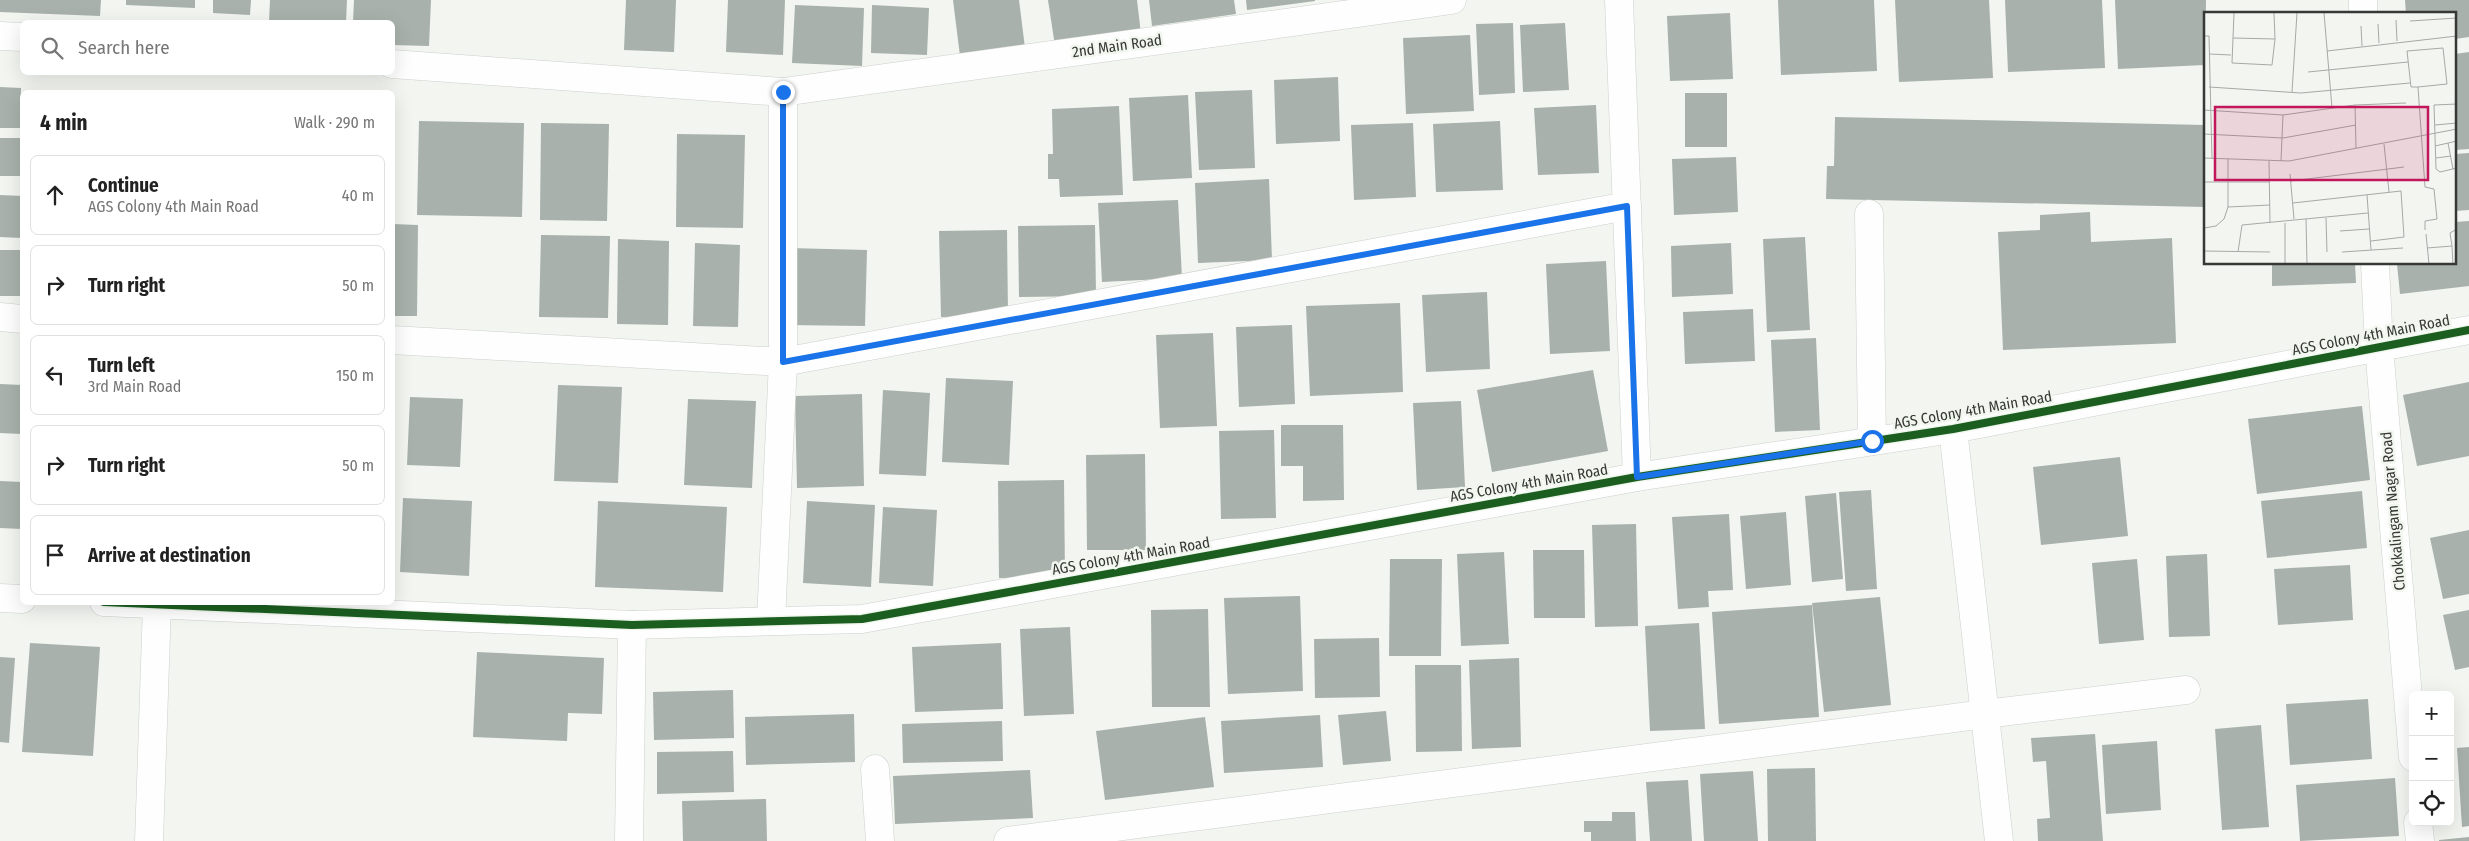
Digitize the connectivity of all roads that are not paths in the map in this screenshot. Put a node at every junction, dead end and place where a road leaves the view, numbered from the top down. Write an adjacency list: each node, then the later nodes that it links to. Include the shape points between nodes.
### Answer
1 (1452, 0): 3 (street, 2nd Main Road)
2 (1619, 0): 8 (street)
3 (1352, 6): 7 (street, 2nd Main Road)
4 (0, 36): 5 (street)
5 (20, 37)
6 (395, 64): 7 (street, 2nd Main Road)
7 (783, 92): 16 (street)
8 (1627, 206): 16 (street); 19 (street)
9 (1869, 214): 18 (street)
10 (2375, 265): 15 (street, Chokkalingam Nagar Road)
11 (0, 318): 12 (street)
12 (20, 319)
13 (2469, 330): 15 (street, AGS Colony 4th Main Road)
14 (395, 340): 16 (street)
15 (2379, 347): 17 (street, AGS Colony 4th Main Road); 27 (street, Chokkalingam Nagar Road)
16 (783, 362): 23 (street)
17 (1954, 429): 18 (street, AGS Colony 4th Main Road); 26 (street)
18 (1872, 441): 19 (street, AGS Colony 4th Main Road)
19 (1637, 477): 23 (street, AGS Colony 4th Main Road, via 862,619)
20 (0, 598): 21 (street)
21 (20, 599)
22 (157, 605): 24 (street, AGS Colony 4th Main Road); 30 (street)
23 (771, 621): 24 (street, AGS Colony 4th Main Road)
24 (632, 625): 31 (street)
25 (2186, 690): 26 (street)
26 (1985, 714): 33 (street); 34 (street)
27 (2411, 736)
28 (875, 769): 32 (street)
29 (2418, 826): 35 (street)
30 (149, 841)
31 (629, 841)
32 (880, 841)
33 (1008, 841)
34 (1999, 841)
35 (2420, 841)

